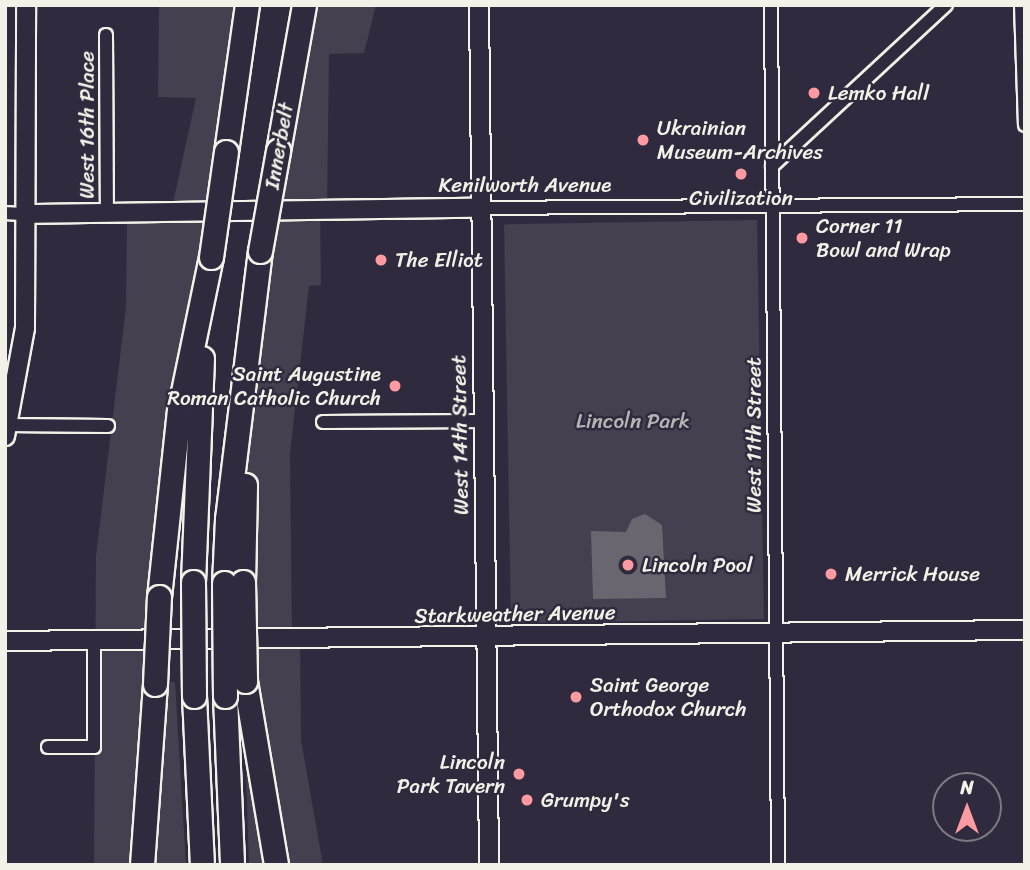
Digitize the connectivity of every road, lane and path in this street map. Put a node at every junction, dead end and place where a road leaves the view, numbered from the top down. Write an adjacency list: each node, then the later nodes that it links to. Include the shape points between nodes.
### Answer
1 (26, 5): 16 (street)
2 (247, 5): 18 (highway, bridge)
3 (304, 5): 24 (highway, Innerbelt, bridge, via 254,286)
4 (479, 5): 14 (street, West 14th Street)
5 (771, 5): 11 (street, West 11th Street)
6 (946, 5): 11 (street)
7 (1021, 5): 9 (street)
8 (106, 35): 17 (street, West 16th Place)
9 (1024, 100): 10 (street)
10 (1025, 125)
11 (772, 166): 13 (street, West 11th Street)
12 (1025, 204): 13 (street, Kenilworth Avenue)
13 (772, 205): 14 (street, Kenilworth Avenue); 26 (street, West 11th Street)
14 (480, 208): 17 (street, Kenilworth Avenue); 20 (street, West 14th Street)
15 (5, 213): 16 (street)
16 (26, 214): 17 (street, Kenilworth Avenue); 19 (street, via 25,328)
17 (107, 214)
18 (211, 257): 31 (highway, bridge, via 179,411 159,597); 32 (highway, bridge, via 199,398 193,582)
19 (11, 370): 23 (street)
20 (482, 421): 21 (street); 27 (street, West 14th Street)
21 (323, 422)
22 (108, 426): 23 (street)
23 (6, 431)
24 (234, 582): 33 (highway, bridge, via 225,695); 34 (highway, bridge, via 245,681)
25 (1025, 630): 26 (street, Starkweather Avenue)
26 (775, 633): 27 (street, Starkweather Avenue); 36 (street, West 11th Street)
27 (485, 638): 29 (street, Starkweather Avenue); 35 (street, West 14th Street)
28 (5, 641): 29 (street, Starkweather Avenue)
29 (94, 641): 30 (street, via 94,747)
30 (48, 747)
31 (142, 865)
32 (202, 865)
33 (232, 865)
34 (276, 865)
35 (489, 865)
36 (778, 865)

